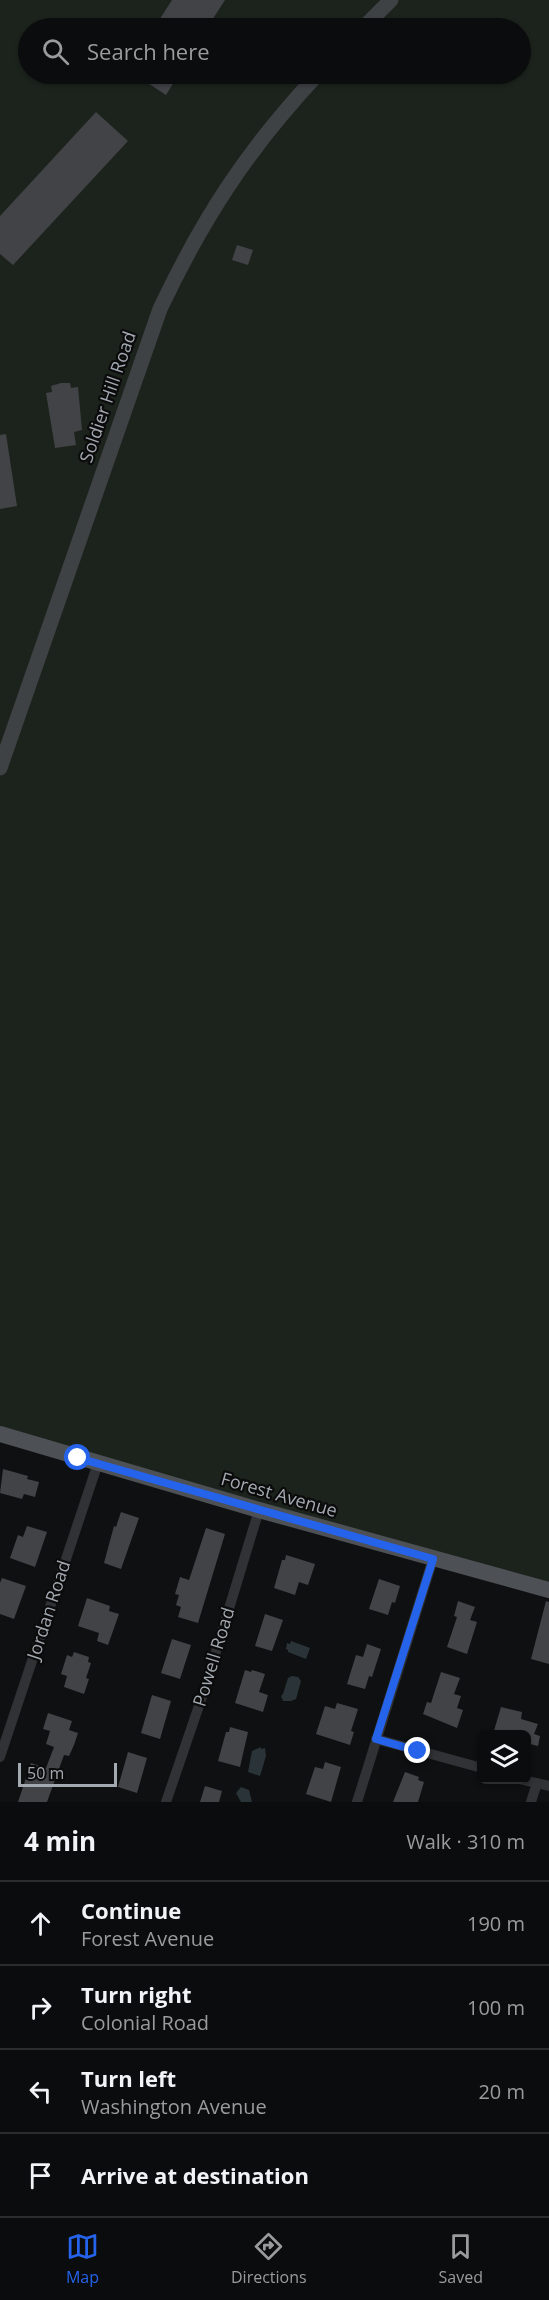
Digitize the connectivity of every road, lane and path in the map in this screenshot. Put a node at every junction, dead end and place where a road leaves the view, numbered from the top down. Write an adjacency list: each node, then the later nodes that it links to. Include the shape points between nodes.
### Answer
1 (391, 0): 2 (street)
2 (373, 18)
3 (309, 84): 4 (street, Soldier Hill Road, via 238,170 204,223 165,299)
4 (0, 768)
5 (0, 1434): 6 (main road, Forest Avenue)
6 (98, 1463): 7 (main road, Forest Avenue); 11 (street, Jordan Road)
7 (259, 1510): 8 (main road, Forest Avenue); 16 (street, Powell Road)
8 (433, 1559): 9 (main road, Forest Avenue); 10 (street)
9 (549, 1590)
10 (376, 1739): 12 (street); 17 (street)
11 (0, 1757)
12 (477, 1767)
13 (531, 1781): 14 (street)
14 (537, 1783): 15 (street); 18 (street)
15 (549, 1786)
16 (166, 1802)
17 (357, 1802)
18 (531, 1802)

